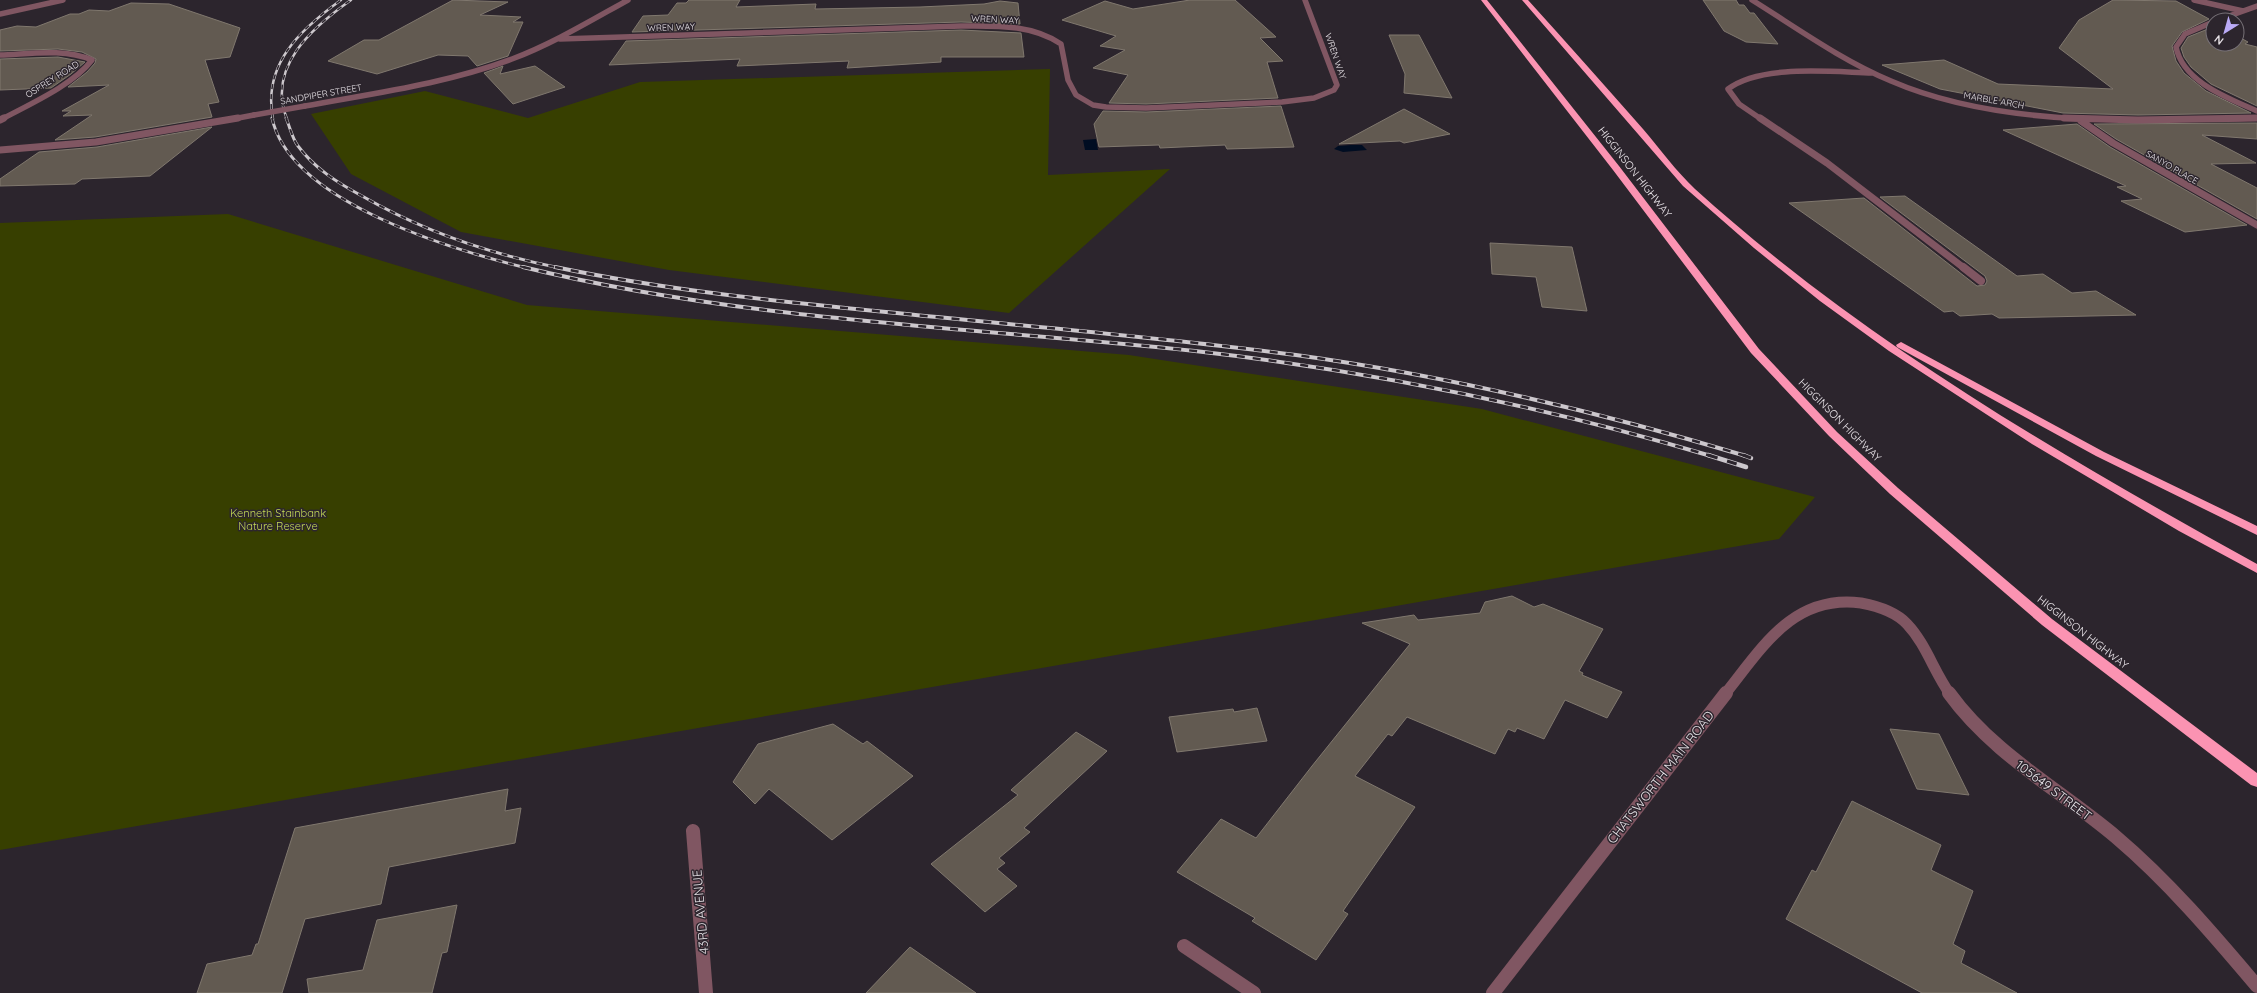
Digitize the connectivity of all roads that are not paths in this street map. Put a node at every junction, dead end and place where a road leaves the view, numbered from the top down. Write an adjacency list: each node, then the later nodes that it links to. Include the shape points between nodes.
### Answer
1 (63, 0): 10 (street)
2 (628, 0): 12 (street, SANDPIPER STREET)
3 (1305, 0): 12 (street, WREN WAY, via 1336,85 1334,90 1314,98 1282,102 1146,108 1093,105 1076,95 1068,80 1061,44 1045,35 1012,27 961,26)
4 (1484, 0): 26 (highway, HIGGINSON HIGHWAY, via 1755,351 1833,434 1894,491 2047,622)
5 (1525, 0): 22 (highway, via 1690,188 1758,249)
6 (1752, 0): 14 (street, MARBLE ARCH)
7 (2194, 0): 9 (street)
8 (2257, 6): 9 (street)
9 (2243, 11)
10 (0, 14)
11 (2205, 25): 15 (street, via 2182,35 2176,46 2176,58 2205,85)
12 (560, 39): 19 (street, SANDPIPER STREET, bridge, via 495,65 445,79 114,140)
13 (0, 55): 17 (street, OSPREY ROAD, via 64,54 92,60 79,74)
14 (1874, 73): 18 (street, MARBLE ARCH, via 1912,89 1956,102 2007,112); 21 (street, via 1770,74 1745,79 1728,89 1739,104 1828,162)
15 (2257, 111)
16 (2257, 118): 18 (street, MARBLE ARCH)
17 (0, 120)
18 (2081, 120): 20 (street, SANYO PLACE, via 2113,143)
19 (0, 150)
20 (2257, 225)
21 (1981, 281)
22 (1849, 317): 23 (highway, via 2100,454); 24 (highway, via 2002,420 2104,483)
23 (2257, 531)
24 (2257, 569)
25 (1855, 602): 29 (street, 105649 STREET, via 1874,606 1901,617 1912,629 1954,700 1982,732 2152,869); 32 (street, CHATSWORTH MAIN ROAD, via 1817,605 1798,613 1773,634)
26 (2257, 780)
27 (693, 831): 30 (street, 43RD AVENUE)
28 (1184, 946): 31 (street)
29 (2257, 986)
30 (706, 993)
31 (1254, 993)
32 (1493, 993)

